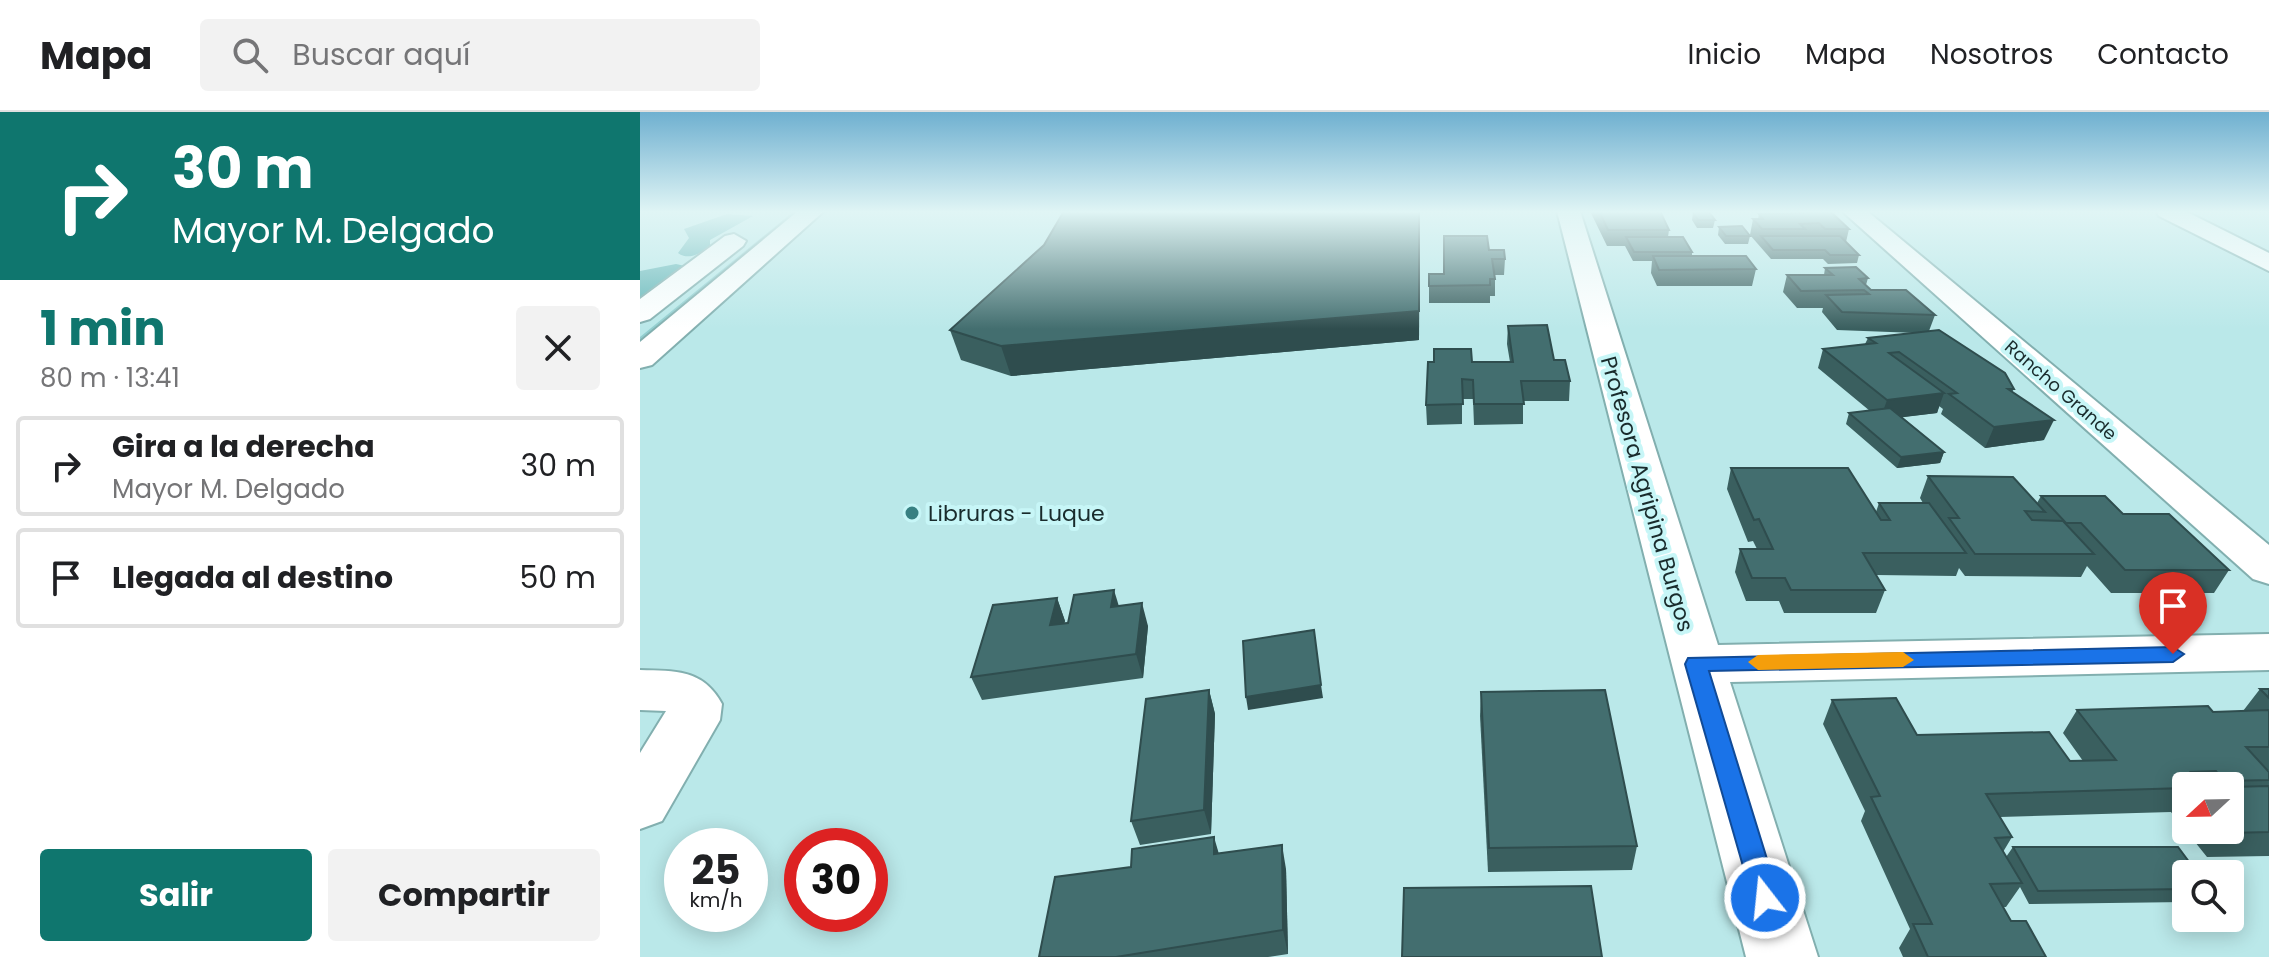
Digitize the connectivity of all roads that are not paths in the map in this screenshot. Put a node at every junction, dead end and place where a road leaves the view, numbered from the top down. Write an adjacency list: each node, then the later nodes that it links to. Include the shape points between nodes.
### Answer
1 (722, 250): 7 (street)
2 (766, 250): 8 (street)
3 (1579, 250): 11 (street, Profesora Agripina Burgos)
4 (1899, 250): 9 (street, Rancho Grande)
5 (2244, 250): 6 (street)
6 (2269, 263)
7 (640, 313)
8 (640, 358)
9 (2269, 569)
10 (2269, 652): 11 (street)
11 (1696, 664): 14 (street, Profesora Agripina Burgos)
12 (640, 690): 13 (street, via 682,691 695,704 692,720)
13 (640, 803)
14 (1782, 957)

